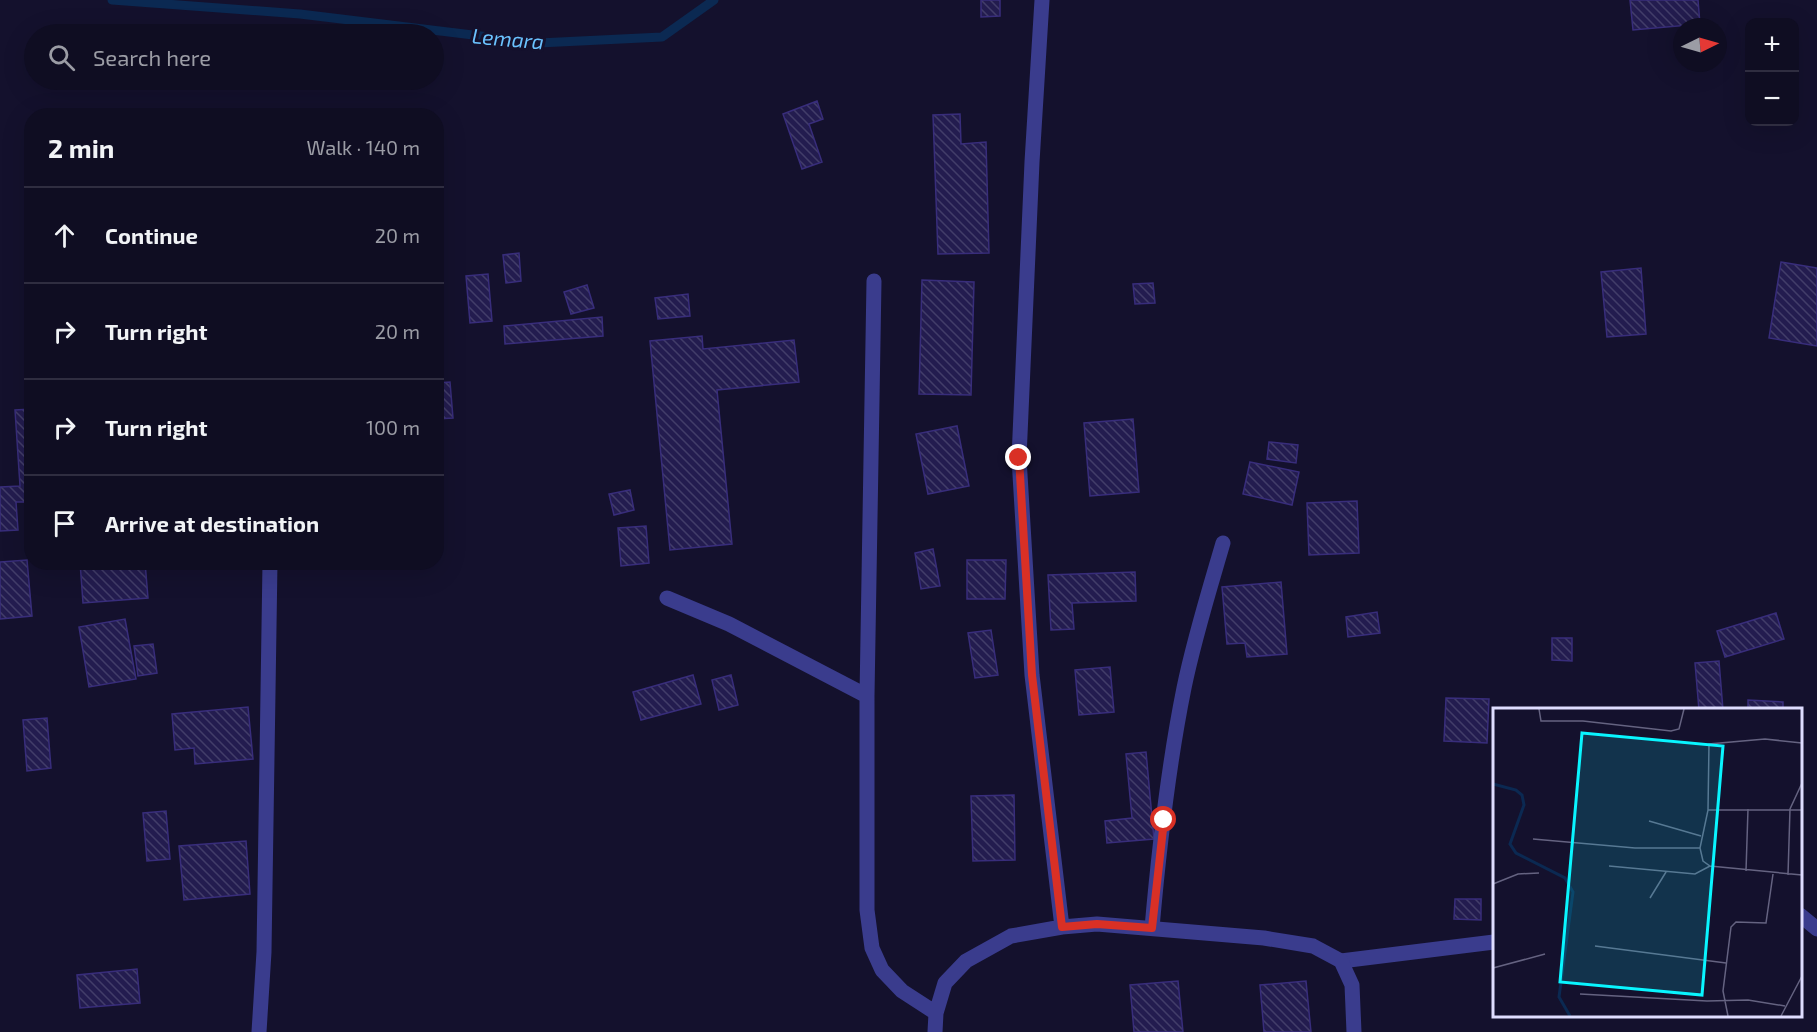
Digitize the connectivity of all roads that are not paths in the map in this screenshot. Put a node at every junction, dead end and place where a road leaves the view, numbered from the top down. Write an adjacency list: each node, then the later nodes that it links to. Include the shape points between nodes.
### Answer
1 (1042, 0): 8 (street, via 1019,458 1032,675)
2 (873, 282): 6 (street)
3 (1223, 543): 9 (street, via 1200,620 1173,748)
4 (270, 570): 14 (street, via 264,952)
5 (667, 598): 6 (street, via 729,624)
6 (867, 696): 13 (street, via 867,910 872,948 882,970 902,991)
7 (1802, 917): 10 (street)
8 (1062, 927): 9 (street, via 1097,924); 13 (street, via 1011,936 966,961 945,983)
9 (1152, 928): 12 (street, via 1313,946)
10 (1817, 930)
11 (1493, 942): 12 (street)
12 (1341, 961): 16 (street, via 1352,985)
13 (936, 1013): 15 (street)
14 (259, 1032)
15 (934, 1032)
16 (1354, 1032)

